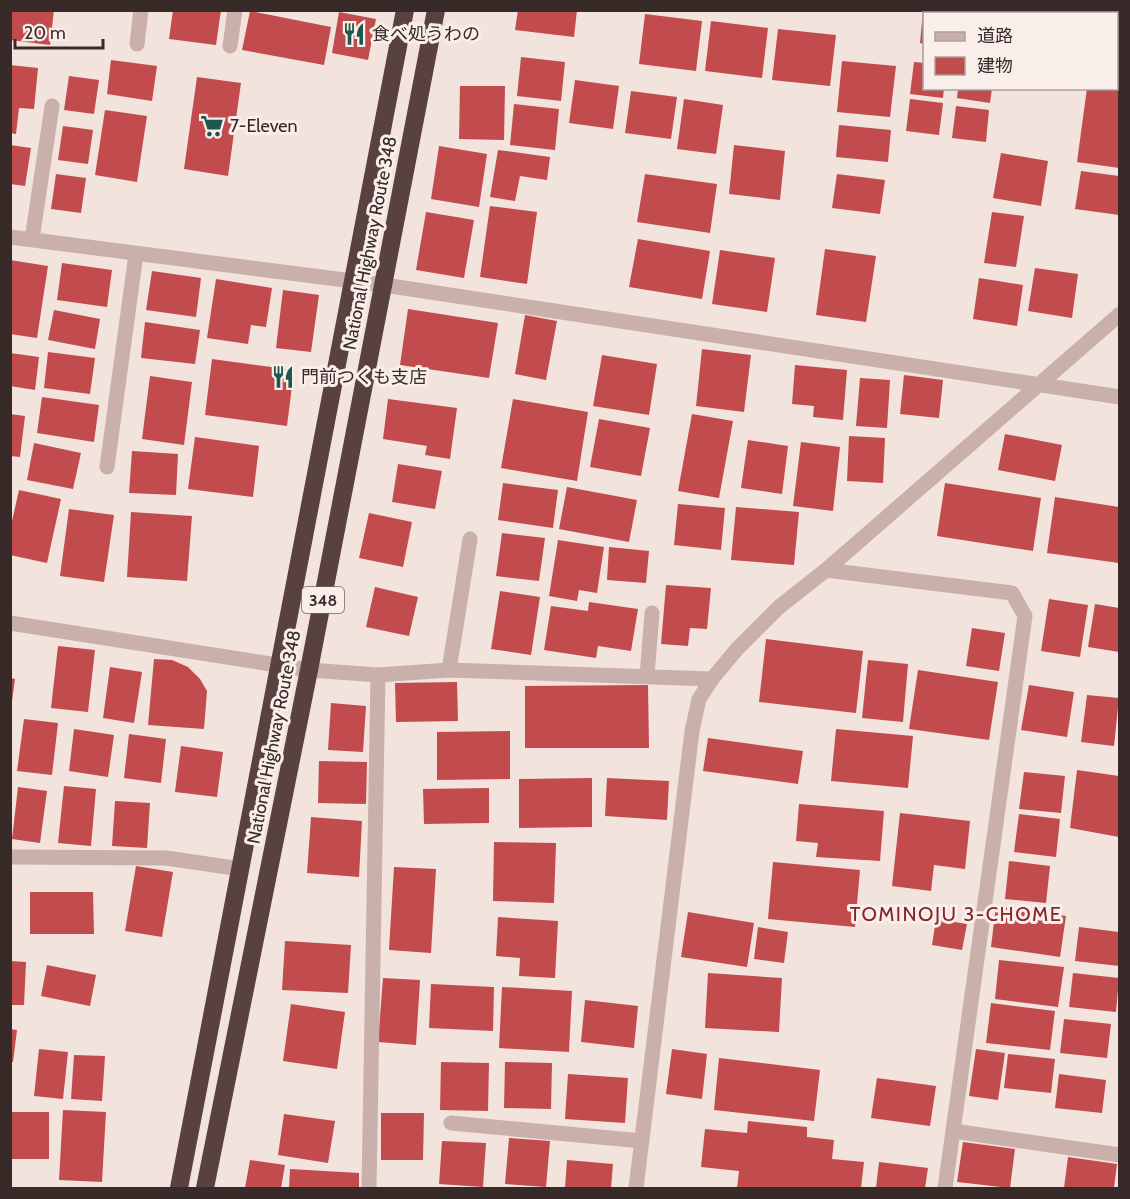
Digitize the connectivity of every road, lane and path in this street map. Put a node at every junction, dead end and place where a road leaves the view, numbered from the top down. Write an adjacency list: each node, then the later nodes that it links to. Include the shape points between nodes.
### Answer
1 (141, 10): 5 (street)
2 (235, 10): 6 (street)
3 (405, 10): 11 (highway, National Highway Route 348 / 348)
4 (436, 10): 12 (highway, National Highway Route 348 / 348)
5 (137, 44)
6 (230, 46)
7 (52, 106): 9 (street)
8 (10, 237): 9 (street)
9 (32, 239): 10 (street)
10 (136, 254): 11 (street); 16 (street)
11 (354, 281): 12 (street); 21 (highway, National Highway Route 348 / 348)
12 (384, 285): 14 (street); 22 (highway, National Highway Route 348 / 348)
13 (1119, 314): 14 (street)
14 (1039, 385): 15 (street); 18 (street)
15 (1119, 397)
16 (107, 467)
17 (470, 539): 23 (street)
18 (826, 570): 26 (street, via 779,608); 30 (street, via 1012,593 1025,616)
19 (652, 613): 25 (street)
20 (10, 623): 21 (street)
21 (280, 665): 22 (street); 28 (highway, National Highway Route 348 / 348)
22 (309, 670): 24 (street); 34 (highway, National Highway Route 348 / 348)
23 (449, 670): 24 (street); 25 (street)
24 (378, 675): 35 (street)
25 (647, 676): 26 (street)
26 (712, 679): 31 (street, via 699,699 692,731)
27 (10, 857): 28 (street, via 166,858)
28 (241, 868): 33 (highway, National Highway Route 348 / 348)
29 (451, 1123): 31 (street)
30 (953, 1131): 32 (street); 37 (street)
31 (642, 1141): 36 (street)
32 (1119, 1155)
33 (179, 1188)
34 (204, 1188)
35 (369, 1188)
36 (636, 1188)
37 (945, 1188)

